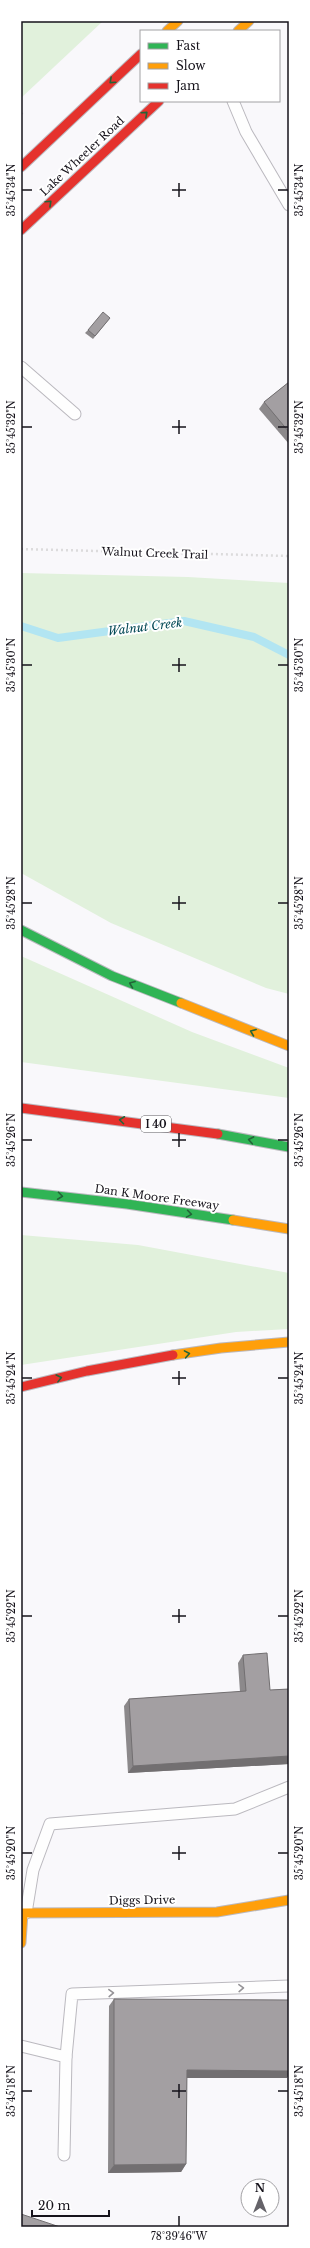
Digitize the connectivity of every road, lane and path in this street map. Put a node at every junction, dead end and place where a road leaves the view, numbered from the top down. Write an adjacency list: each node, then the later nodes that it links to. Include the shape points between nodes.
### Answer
1 (178, 21): 3 (main road)
2 (249, 21): 4 (main road)
3 (168, 30)
4 (239, 30)
5 (140, 55): 10 (main road, one-way to 10)
6 (158, 102): 12 (main road, Lake Wheeler Road, one-way to 6)
7 (233, 102): 11 (lane, via 246,132)
8 (21, 113): 9 (path)
9 (24, 116)
10 (21, 167)
11 (289, 205)
12 (21, 230)
13 (21, 367): 14 (lane)
14 (75, 414)
15 (21, 549): 16 (path, Walnut Creek Trail)
16 (289, 556)
17 (21, 930): 18 (main road, one-way to 17, via 112,976)
18 (289, 1046)
19 (21, 1108): 20 (main road, I 40, one-way to 19, via 194,1129)
20 (289, 1147)
21 (21, 1192): 22 (main road, Dan K Moore Freeway, one-way to 22, via 127,1204)
22 (289, 1229)
23 (289, 1342): 24 (main road, one-way to 23, via 88,1370 243,1344)
24 (21, 1387)
25 (289, 1787): 27 (lane, via 235,1808 50,1824 33,1870)
26 (289, 1900): 27 (main road, Diggs Drive, via 217,1912)
27 (24, 1913): 28 (main road)
28 (21, 1943)
29 (289, 1986): 31 (lane, one-way to 29, via 72,1994)
30 (21, 2046): 31 (lane)
31 (66, 2057): 32 (lane)
32 (64, 2155)

